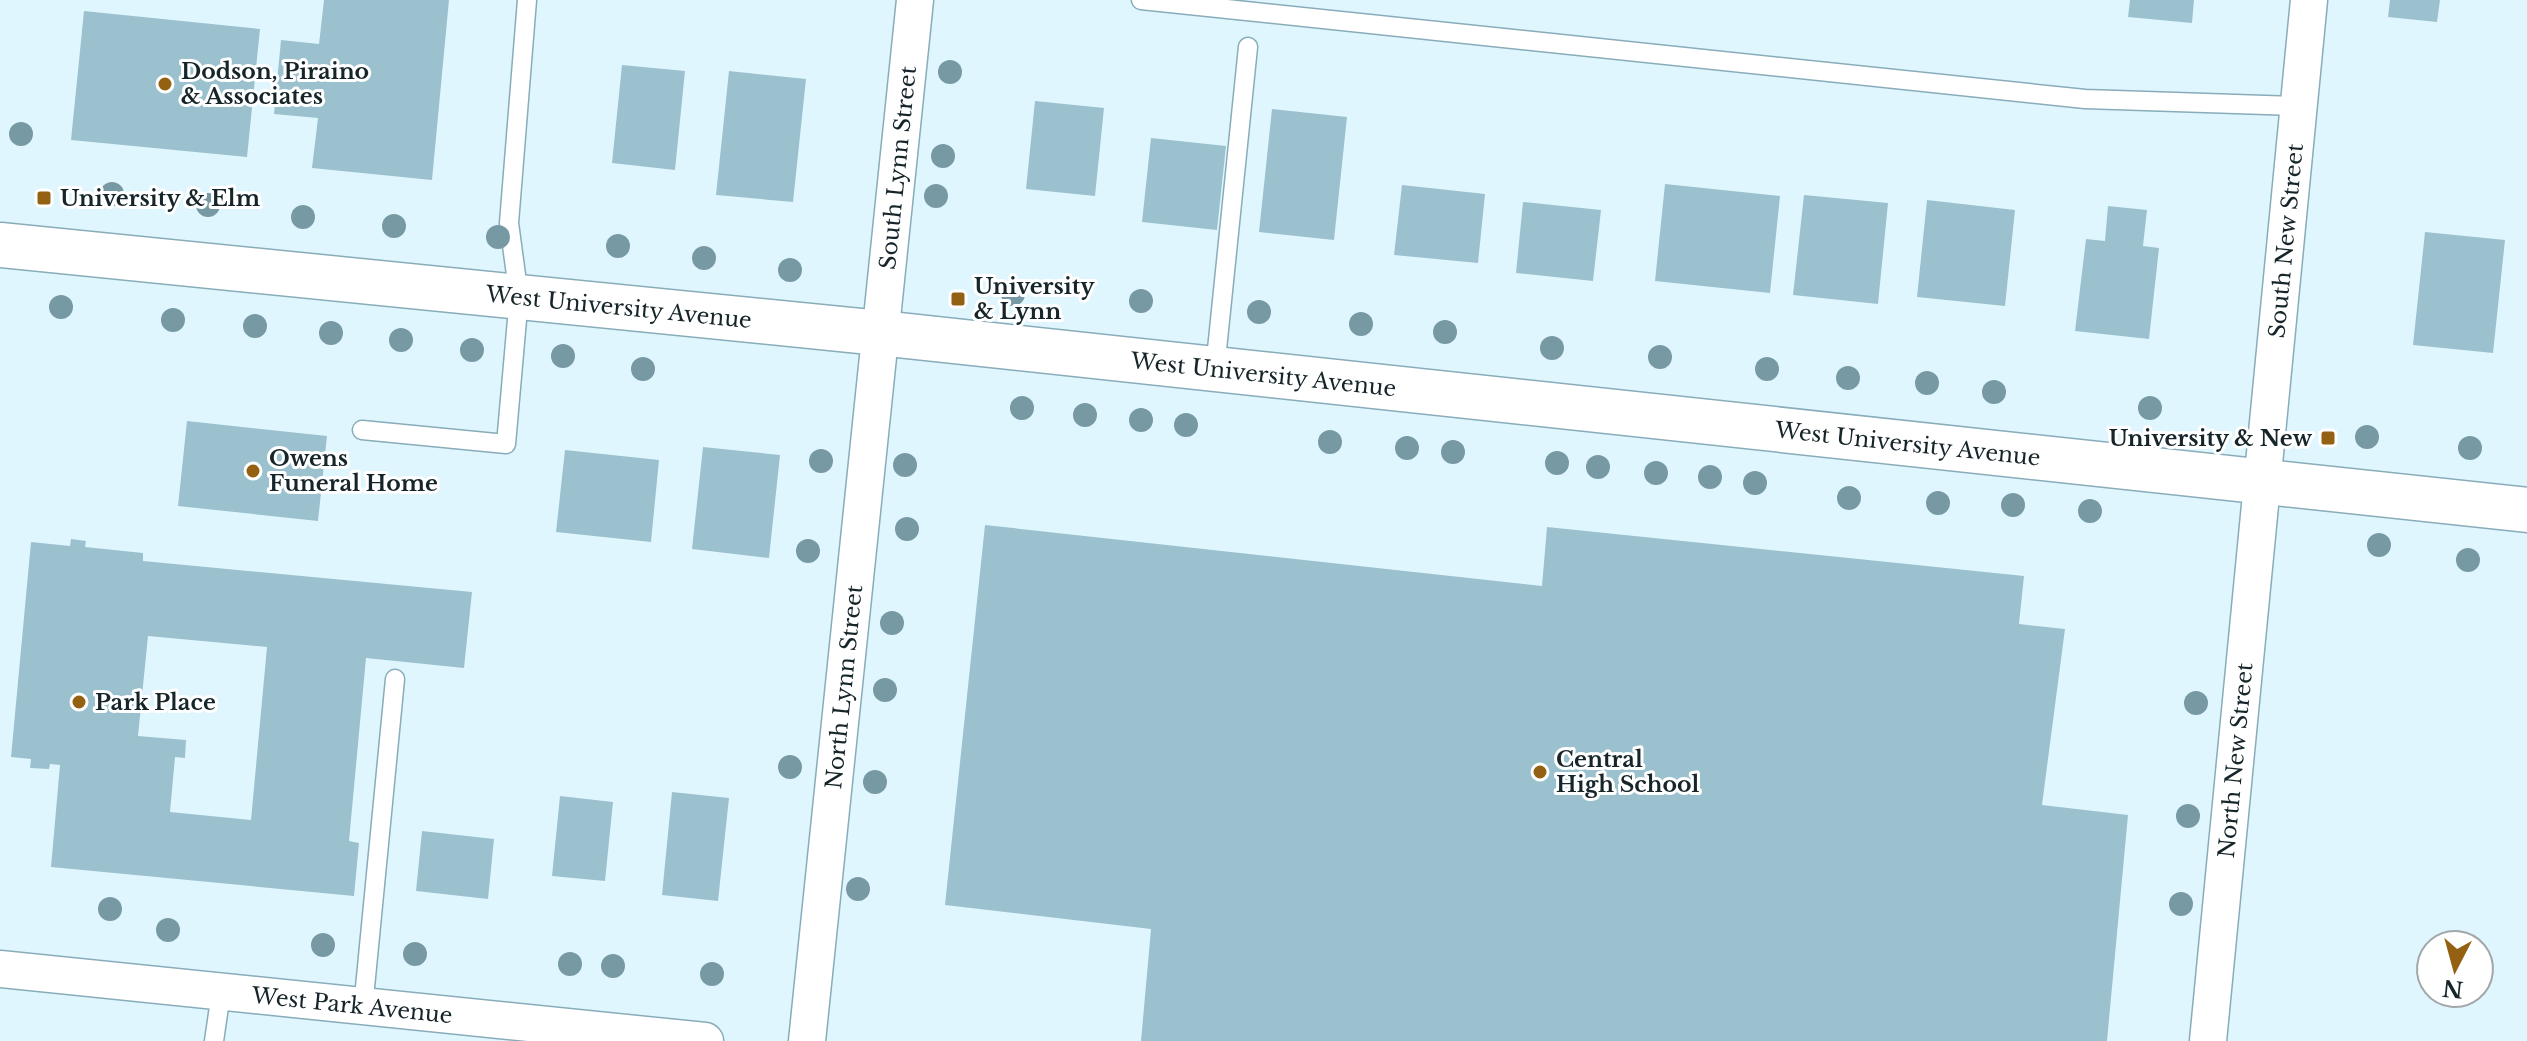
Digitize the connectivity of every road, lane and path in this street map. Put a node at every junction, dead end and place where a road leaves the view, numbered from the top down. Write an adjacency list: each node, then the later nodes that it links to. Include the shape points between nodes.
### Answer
1 (527, 0): 8 (lane, via 509,223)
2 (915, 0): 9 (street, South Lynn Street)
3 (1141, 0): 6 (lane, via 2085,99)
4 (2309, 0): 6 (street, South New Street)
5 (1248, 47): 10 (lane)
6 (2298, 106): 12 (street, South New Street)
7 (0, 245): 8 (main road, West University Avenue)
8 (519, 297): 9 (main road, West University Avenue); 11 (lane, via 506,444)
9 (880, 333): 10 (main road, West University Avenue); 20 (street, North Lynn Street)
10 (1215, 369): 12 (main road, West University Avenue)
11 (362, 430)
12 (2261, 481): 13 (main road, West University Avenue); 21 (street, North New Street)
13 (2527, 510)
14 (395, 679): 17 (lane)
15 (0, 969): 16 (street, West Park Avenue)
16 (221, 993): 17 (street, West Park Avenue); 18 (lane)
17 (363, 1008): 19 (street, West Park Avenue)
18 (214, 1041)
19 (705, 1041)
20 (807, 1041)
21 (2208, 1041)

